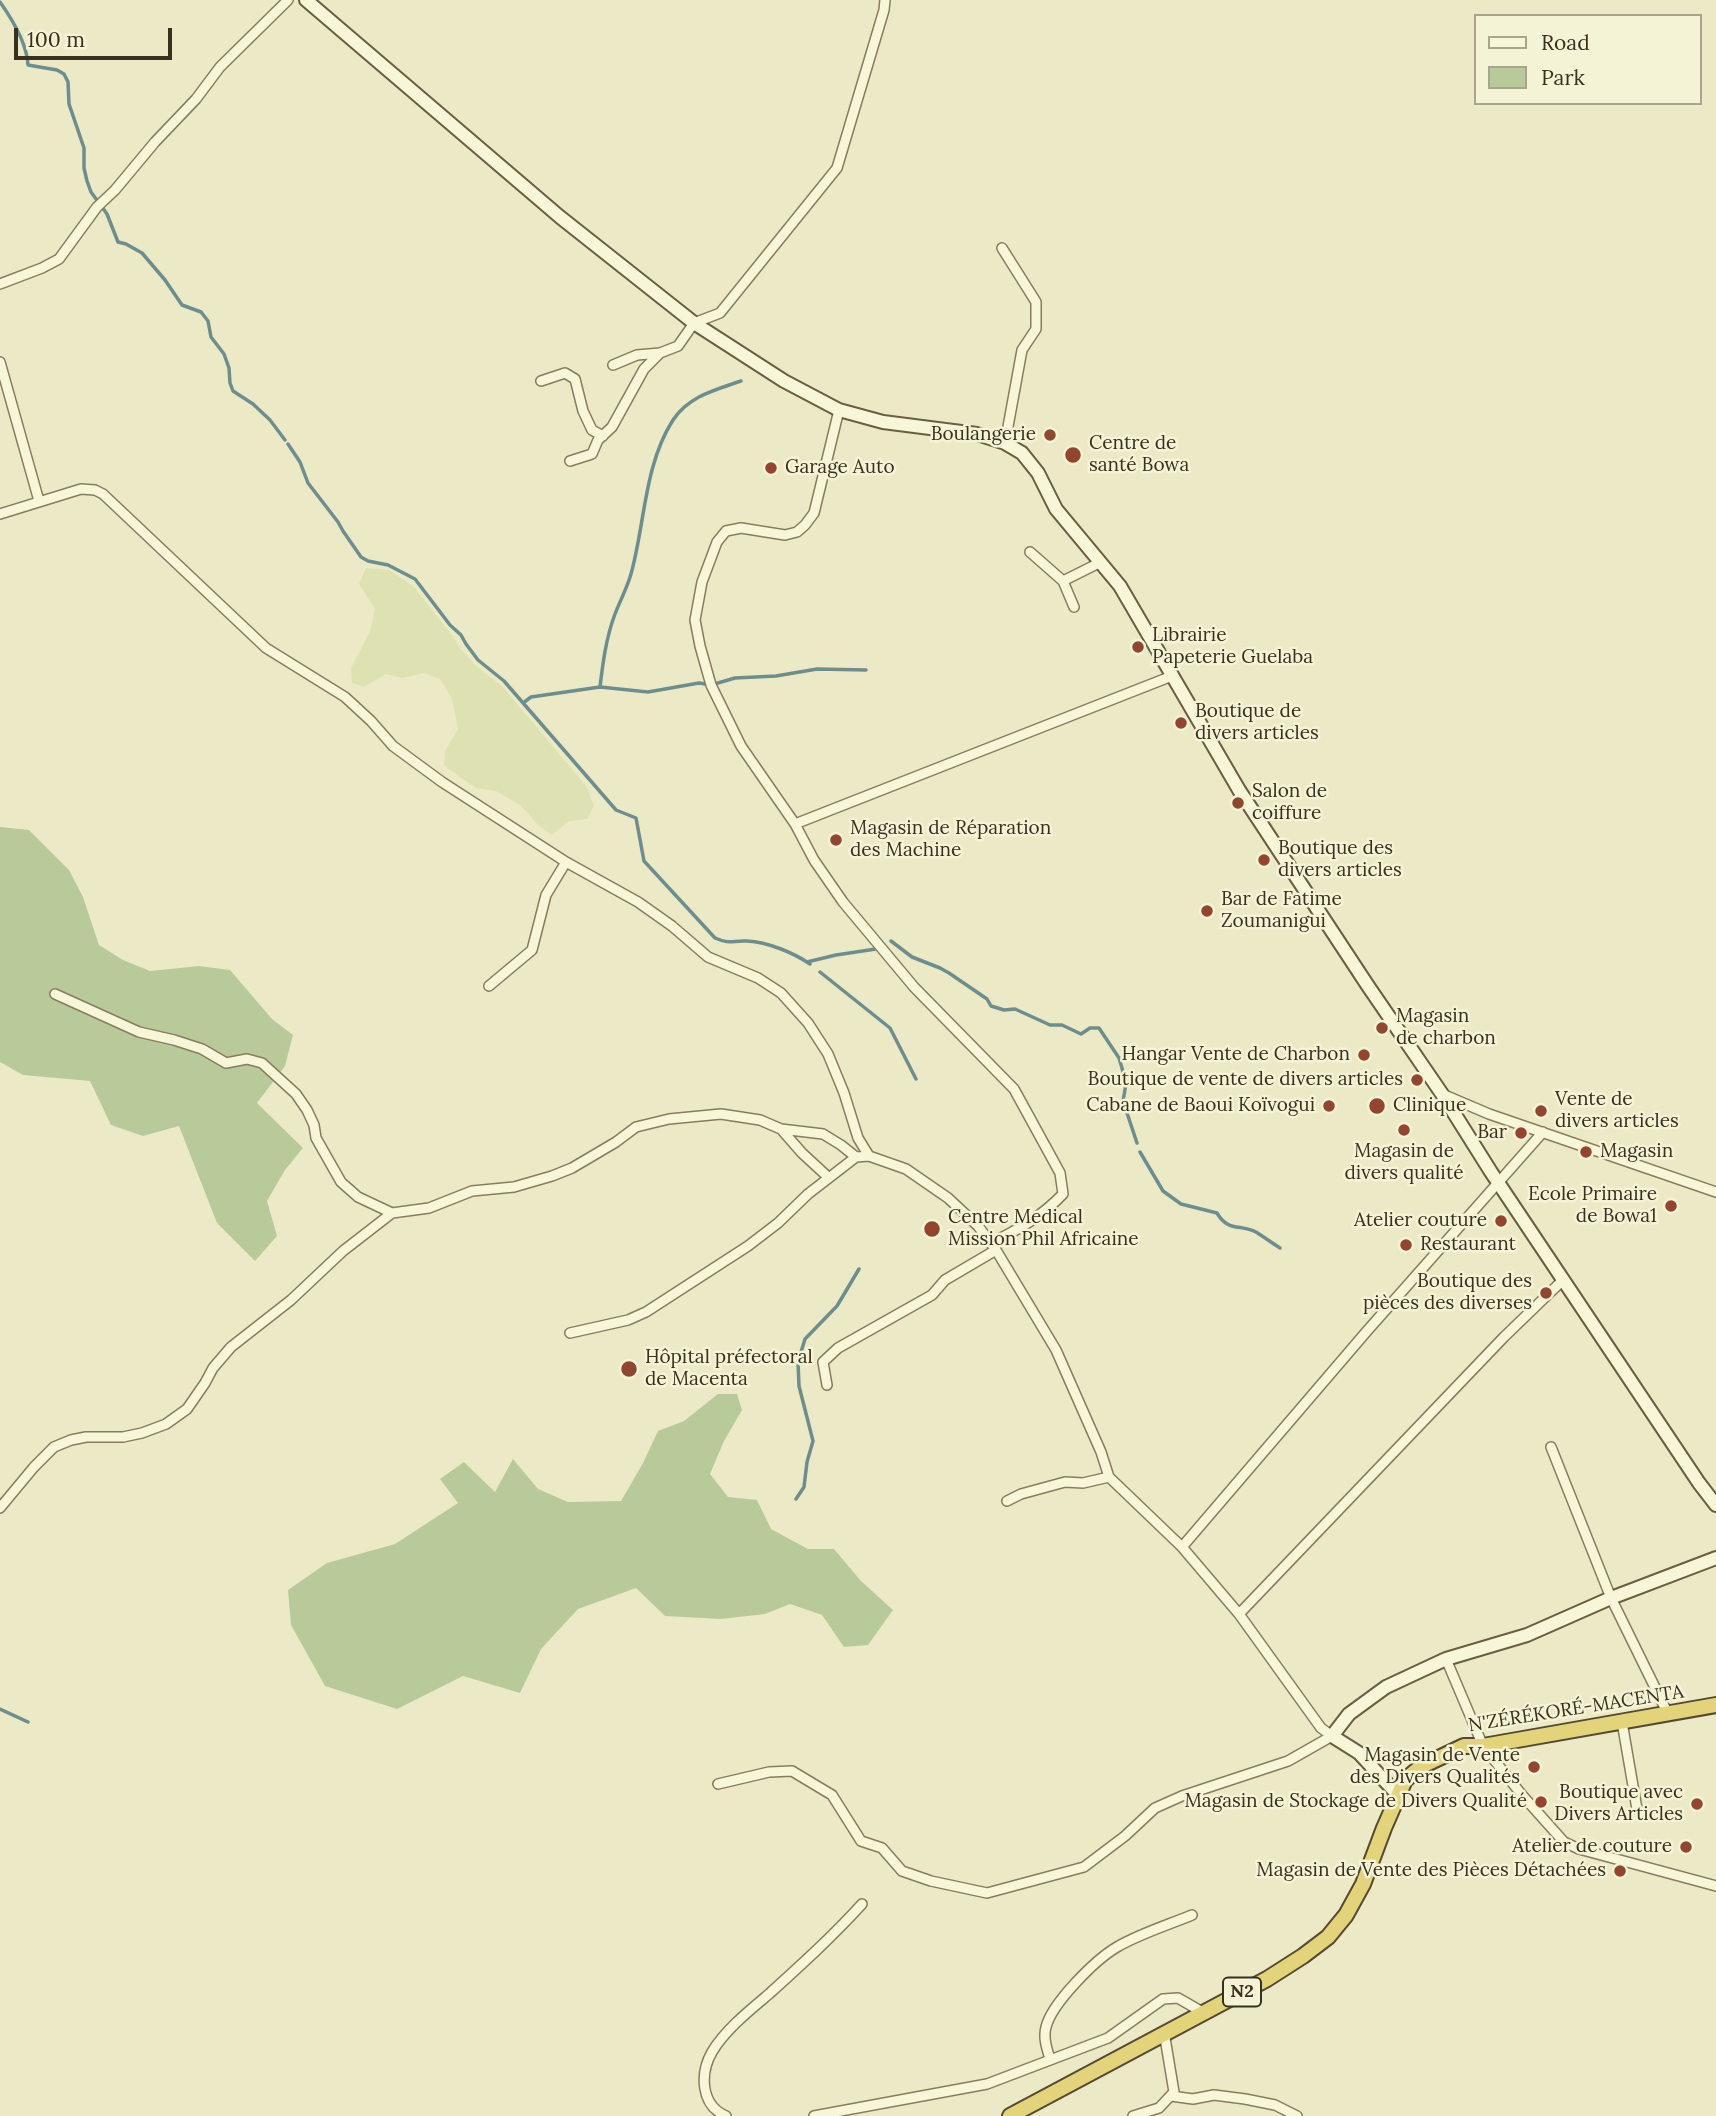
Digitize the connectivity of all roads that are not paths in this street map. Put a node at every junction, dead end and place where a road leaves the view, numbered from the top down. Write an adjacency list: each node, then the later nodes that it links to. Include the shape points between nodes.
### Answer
1 (288, 0): 5 (street, via 220,67 97,207 59,259)
2 (306, 0): 6 (main road, via 560,217)
3 (885, 0): 6 (street, via 837,168 720,313)
4 (1002, 248): 13 (street, via 1036,302 1036,330 1022,350)
5 (0, 284)
6 (694, 323): 7 (street, via 678,346); 11 (main road)
7 (660, 354): 9 (street, via 637,355); 12 (street, via 644,369)
8 (0, 362): 15 (street)
9 (613, 365)
10 (541, 381): 12 (street, via 565,373 575,379 592,430)
11 (839, 410): 13 (main road); 22 (street, via 814,513 797,532 785,536 741,528 726,531 702,582 695,620 712,685 741,746)
12 (603, 436): 14 (street, via 592,454)
13 (1005, 443): 18 (main road, via 1022,453 1056,509)
14 (570, 461)
15 (39, 501): 16 (street); 23 (street, via 81,489 103,494 266,648 345,697 393,746 442,782)
16 (0, 514)
17 (1030, 552): 19 (street)
18 (1101, 562): 19 (street); 21 (main road, via 1143,621)
19 (1063, 581): 20 (street)
20 (1074, 607)
21 (1171, 676): 22 (street); 26 (main road, via 1239,790)
22 (795, 824): 35 (street, via 826,878 862,925 914,987 1014,1089 1060,1173 1063,1194)
23 (566, 862): 24 (street, via 546,895 532,950); 29 (street, via 638,902 708,957 781,993 828,1054)
24 (489, 985)
25 (55, 994): 34 (street, via 139,1032 202,1049 226,1063 247,1059 261,1063 307,1110 316,1138 341,1182 358,1197)
26 (1443, 1094): 28 (street); 32 (main road)
27 (781, 1129): 30 (street, via 823,1134); 31 (street); 34 (street, via 760,1120 721,1114 669,1119 636,1127 552,1176)
28 (1544, 1132): 32 (street); 33 (street)
29 (869, 1156): 30 (street); 35 (street, via 906,1170 948,1198)
30 (856, 1157): 31 (street)
31 (828, 1177): 37 (street, via 748,1246 646,1312)
32 (1498, 1182): 36 (main road); 44 (street)
33 (1716, 1192)
34 (392, 1213): 43 (street, via 230,1347 187,1409 142,1433 86,1437 54,1447)
35 (993, 1247): 38 (street, via 945,1280 932,1295 832,1353 823,1362); 40 (street, via 1056,1350)
36 (1564, 1279): 42 (main road); 47 (street)
37 (570, 1333)
38 (827, 1385)
39 (1551, 1447): 46 (street)
40 (1109, 1477): 41 (street, via 1065,1482); 44 (street)
41 (1007, 1501)
42 (1716, 1505)
43 (0, 1508)
44 (1182, 1547): 47 (street)
45 (1716, 1558): 46 (main road)
46 (1611, 1598): 48 (main road, via 1527,1634); 50 (street)
47 (1238, 1614): 52 (street, via 1321,1728)
48 (1446, 1659): 52 (main road, via 1386,1687 1349,1714); 53 (street)
49 (1716, 1705): 50 (highway, N'ZÉRÉKORÉ-MACENTA / N2)
50 (1668, 1714): 51 (highway, N'ZÉRÉKORÉ-MACENTA / N2)
51 (1622, 1722): 53 (highway, N'ZÉRÉKORÉ-MACENTA / N2); 56 (street)
52 (1332, 1736): 54 (street, via 1288,1762 1155,1808 1084,1867 987,1894 902,1871 882,1848 860,1841 832,1795 792,1771); 55 (main road, via 1359,1753)
53 (1483, 1746): 55 (highway, N'ZÉRÉKORÉ-MACENTA / N2, via 1464,1746 1422,1766); 57 (street, via 1564,1842 1579,1850)
54 (718, 1784)
55 (1397, 1794): 60 (highway, N'ZÉRÉKORÉ-MACENTA / N2, via 1363,1884 1328,1937 1267,1979)
56 (1637, 1809)
57 (1716, 1886)
58 (862, 1904): 64 (street, via 713,2050 704,2088 709,2102)
59 (1192, 1914): 62 (street, via 1117,1947 1080,1978 1052,2011 1045,2029)
60 (1204, 2013): 61 (highway, N'ZÉRÉKORÉ-MACENTA / N2); 62 (street, via 1178,1998 1163,1999 1108,2038)
61 (1164, 2032): 63 (street); 66 (highway, N'ZÉRÉKORÉ-MACENTA / N2)
62 (1050, 2059): 65 (street, via 986,2084)
63 (1171, 2096): 67 (street, via 1159,2108); 68 (street, via 1245,2099 1275,2105)
64 (726, 2116)
65 (814, 2116)
66 (1010, 2116)
67 (1133, 2116)
68 (1297, 2116)

